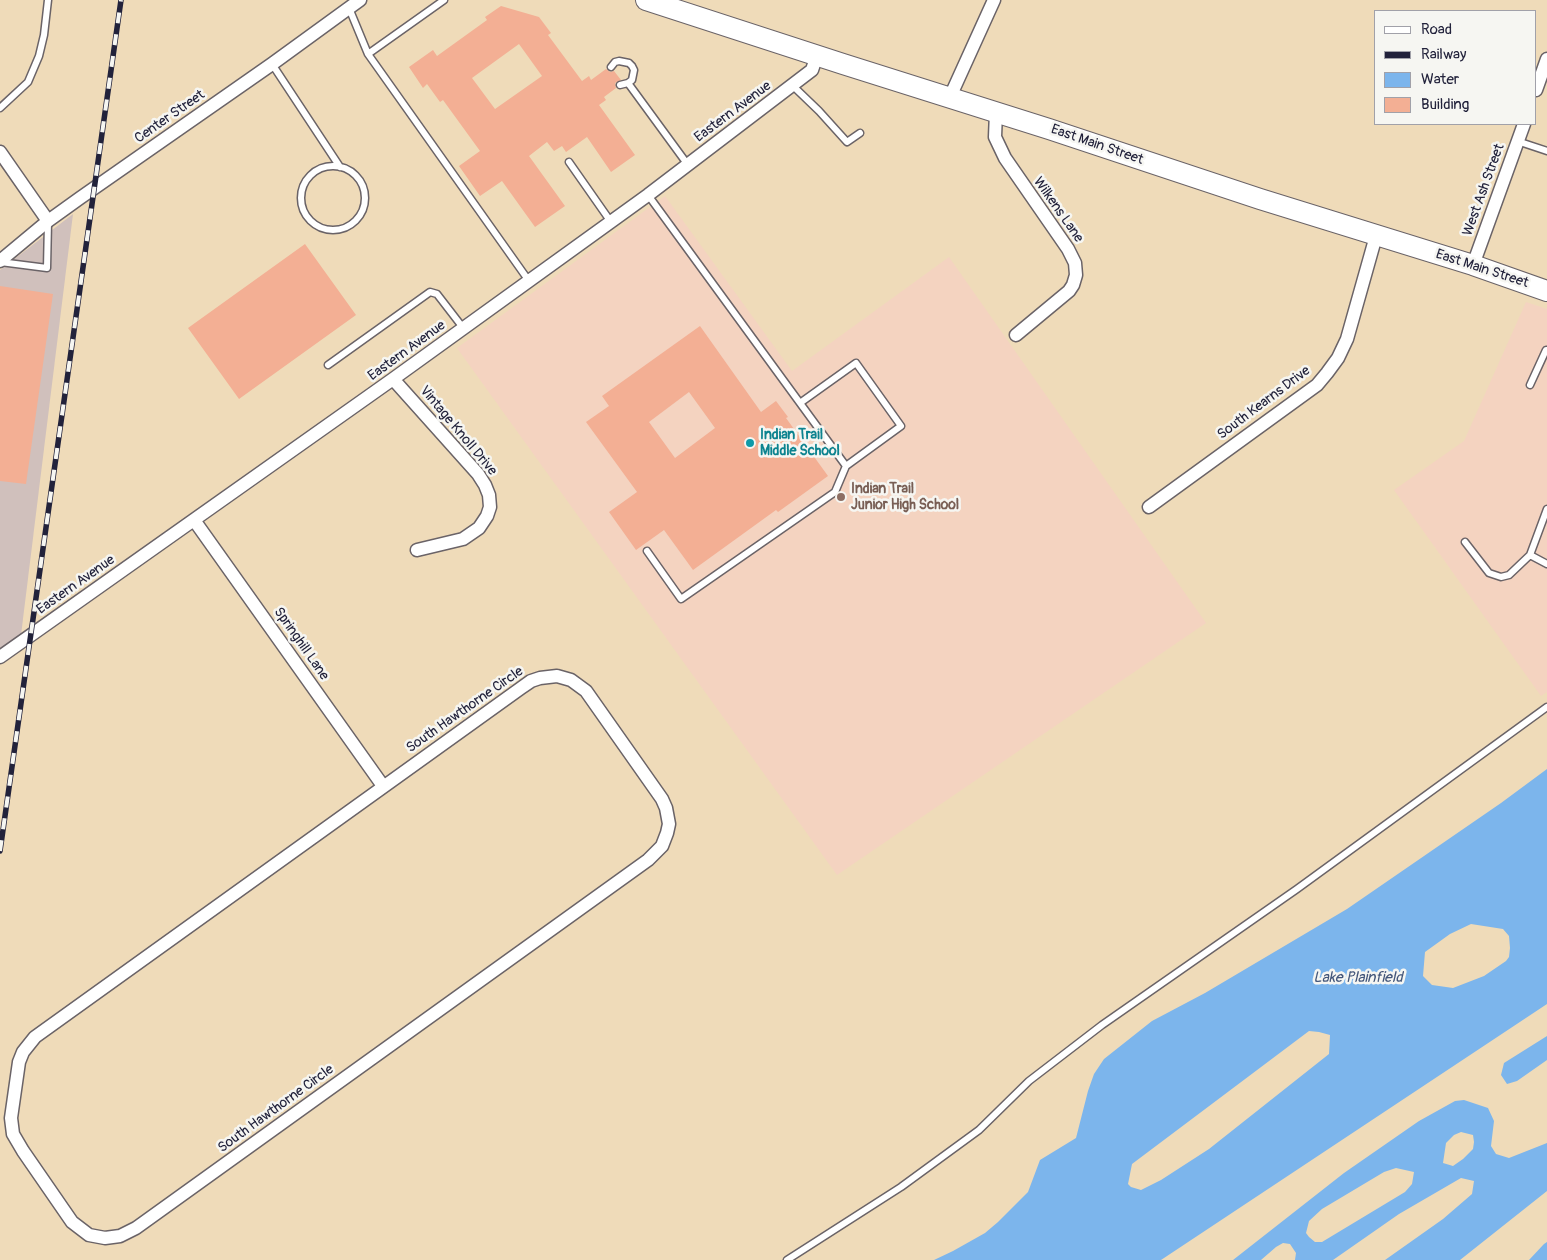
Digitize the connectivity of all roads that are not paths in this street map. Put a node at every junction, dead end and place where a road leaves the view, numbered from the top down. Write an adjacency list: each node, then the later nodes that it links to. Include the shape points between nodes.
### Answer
1 (48, 0): 16 (lane, via 39,56 28,82)
2 (444, 0): 6 (lane)
3 (646, 0): 7 (main road, East Main Street)
4 (994, 0): 15 (street)
5 (355, 4): 6 (lane); 9 (street, Center Street)
6 (368, 54): 32 (lane)
7 (817, 55): 13 (street, Eastern Avenue, via 812,70); 15 (main road, East Main Street)
8 (1547, 59): 14 (street)
9 (272, 64): 25 (lane); 27 (street, Center Street)
10 (611, 67): 11 (lane, via 619,61 628,63 634,70)
11 (628, 83): 12 (lane); 24 (lane)
12 (620, 85)
13 (792, 85): 19 (lane, via 847,142); 24 (street, Eastern Avenue)
14 (1537, 87)
15 (950, 97): 17 (main road, East Main Street)
16 (0, 108)
17 (996, 112): 29 (main road, East Main Street); 35 (street, Wilkens Lane, via 995,137 1005,158 1068,249 1076,274 1069,290)
18 (1524, 125): 20 (street, West Ash Street)
19 (860, 133)
20 (1517, 141): 21 (lane); 31 (street, West Ash Street)
21 (1547, 151)
22 (0, 152): 27 (street)
23 (569, 162): 28 (lane)
24 (688, 165): 26 (street, Eastern Avenue)
25 (340, 167): 25 (lane, via 315,171 301,191 305,216 326,230 350,226 362,214 364,206 360,181)
26 (648, 195): 28 (street, Eastern Avenue); 40 (lane)
27 (48, 221): 30 (street, Center Street); 30 (lane, via 47,268)
28 (611, 222): 32 (street, Eastern Avenue)
29 (1376, 236): 31 (main road, East Main Street); 42 (street, South Kearns Drive, via 1347,339 1338,358 1317,385)
30 (0, 262)
31 (1473, 266): 33 (main road, East Main Street)
32 (529, 281): 34 (street, Eastern Avenue)
33 (1547, 291)
34 (464, 329): 37 (lane, via 437,294 430,292); 38 (street, Eastern Avenue)
35 (1016, 335)
36 (1547, 350): 39 (lane)
37 (328, 365)
38 (393, 379): 44 (street, Eastern Avenue); 46 (street, Vintage Knoll Drive, via 478,474 489,495 490,507 479,528 463,539)
39 (1530, 385)
40 (800, 403): 41 (lane); 41 (lane, via 856,363 901,426)
41 (846, 466): 47 (lane, via 835,492 681,599)
42 (1149, 507)
43 (1547, 509): 48 (lane)
44 (194, 520): 50 (street, Eastern Avenue); 52 (street, Springhill Lane)
45 (1465, 542): 48 (lane, via 1489,573 1501,577 1509,575)
46 (417, 550)
47 (647, 551)
48 (1530, 555): 49 (lane)
49 (1547, 564)
50 (0, 658)
51 (1547, 707): 53 (lane, via 1297,889 1102,1025 1029,1082 979,1130 940,1159)
52 (383, 786): 52 (street, South Hawthorne Circle, via 29,1044 19,1062 10,1118 14,1134 72,1222 81,1230 111,1238 136,1228 648,860 662,846 669,824 662,798 586,691 571,680 557,676 531,681)
53 (788, 1260)

